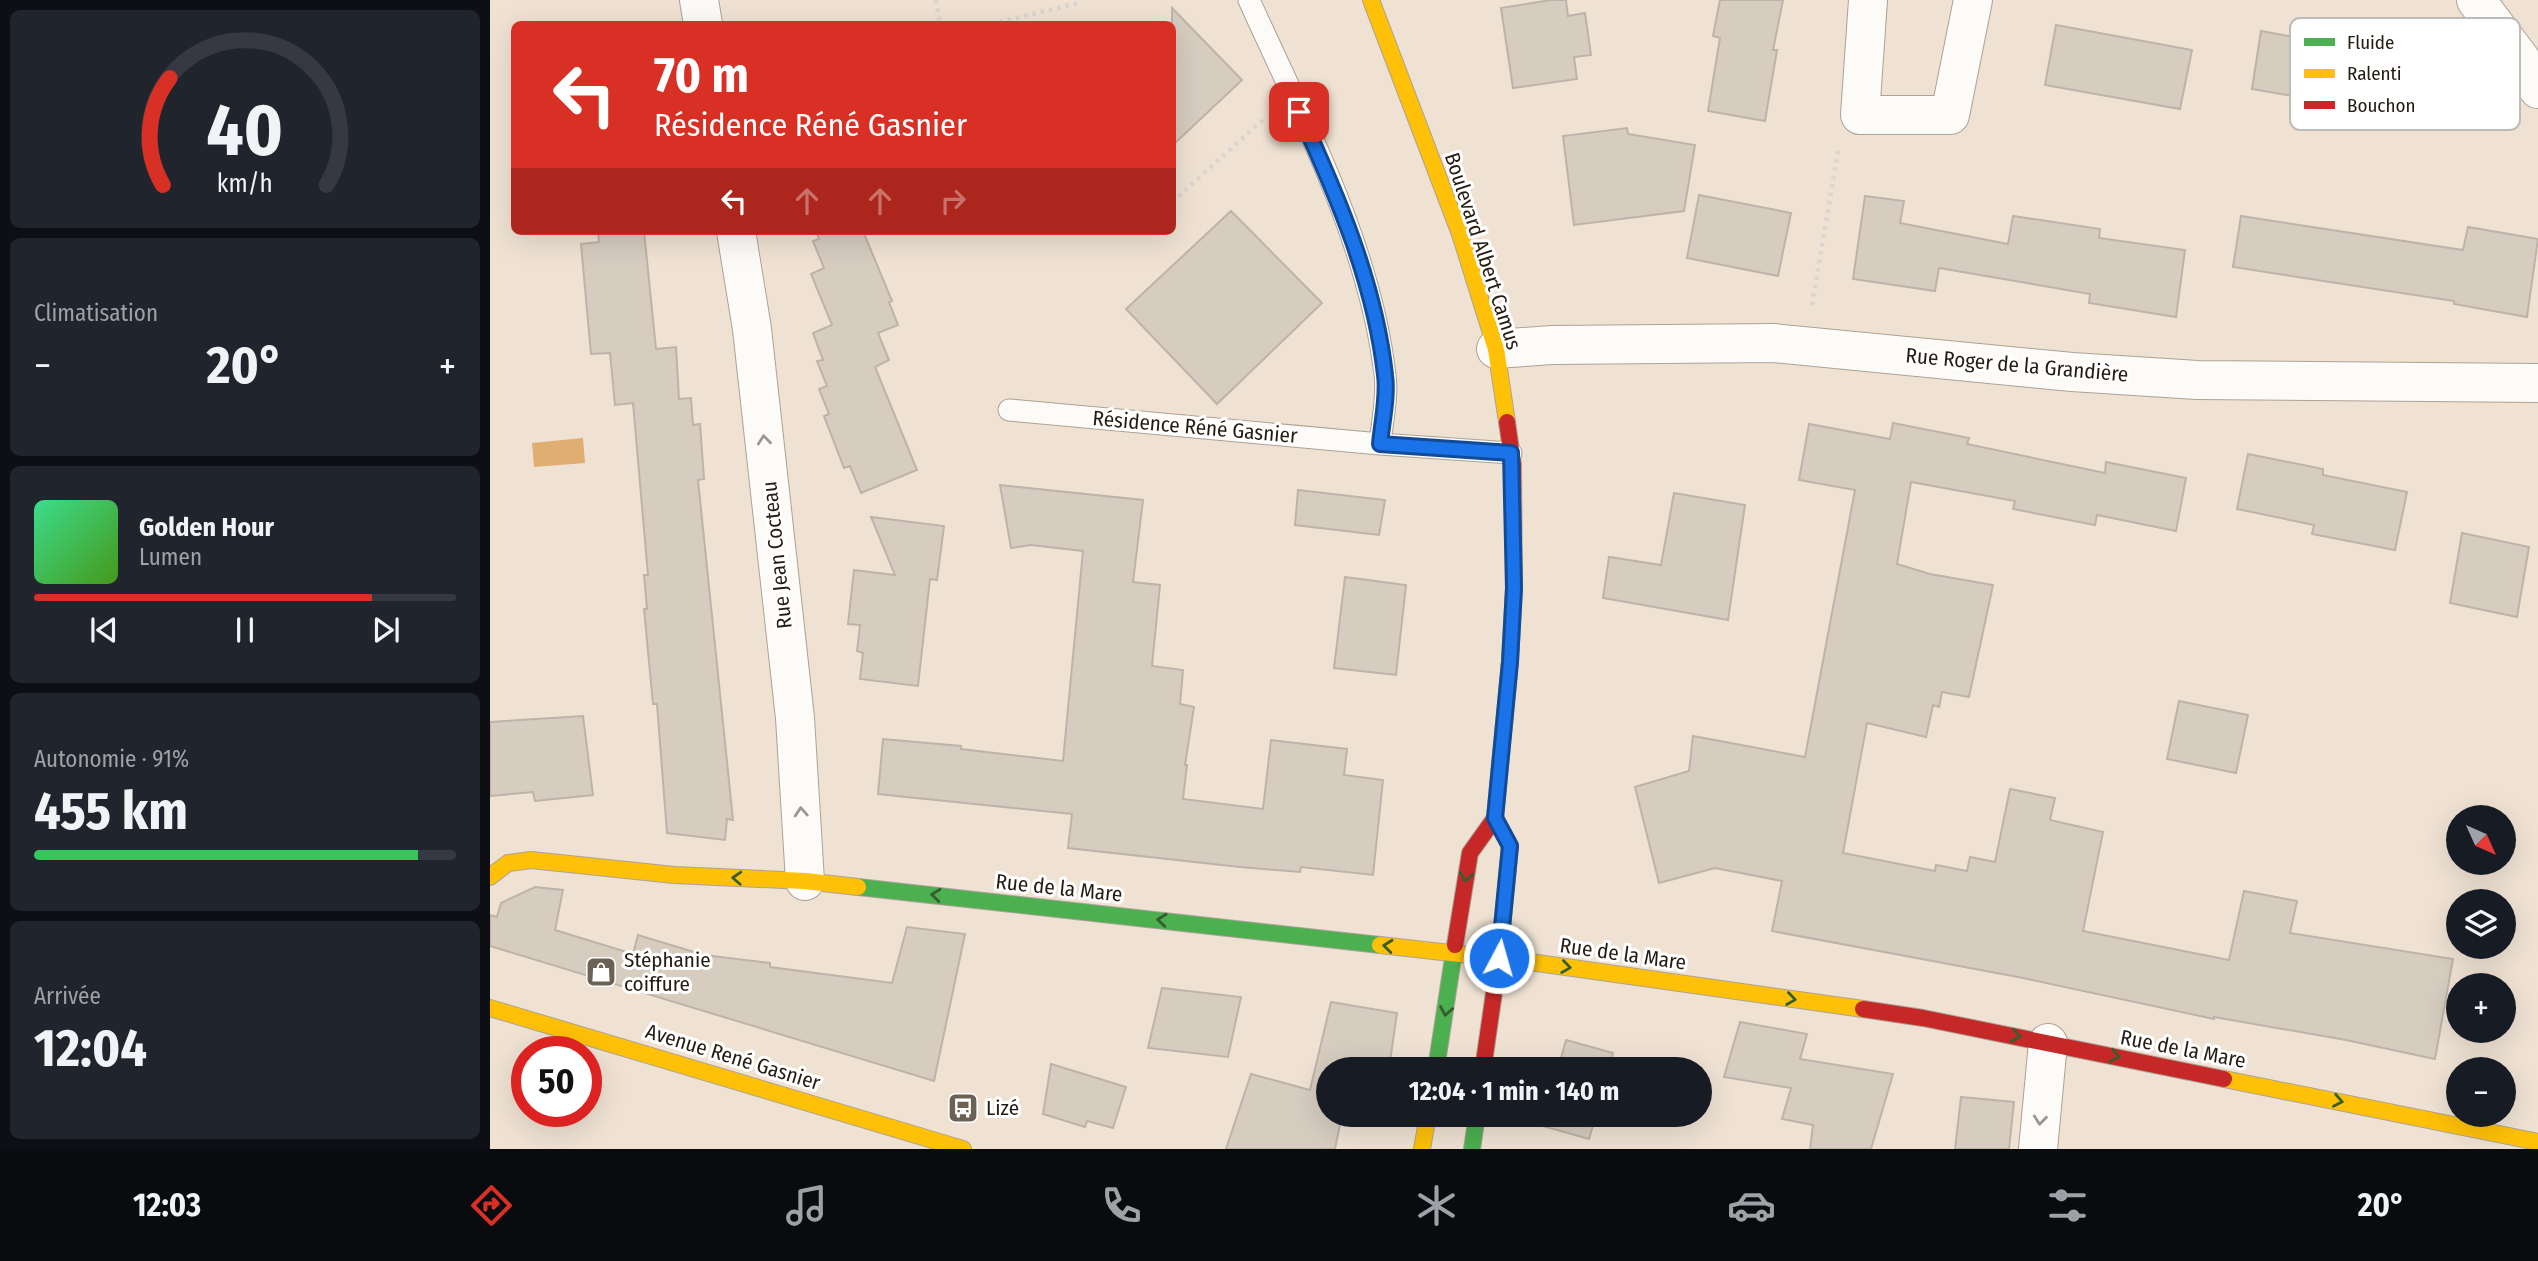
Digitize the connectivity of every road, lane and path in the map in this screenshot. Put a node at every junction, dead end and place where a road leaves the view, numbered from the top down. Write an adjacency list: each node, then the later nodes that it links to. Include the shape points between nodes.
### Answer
1 (699, 0): 10 (street)
2 (936, 0): 11 (path)
3 (1081, 0): 12 (path)
4 (1249, 0): 23 (lane, via 1329,179 1369,295 1386,377)
5 (1371, 0): 20 (street, Boulevard Albert Camus, via 1460,234)
6 (1868, 0): 7 (street, via 1860,115 1950,115)
7 (1973, 0)
8 (2476, 0): 9 (street)
9 (2490, 18)
10 (702, 21)
11 (940, 21)
12 (1004, 21)
13 (2520, 59): 14 (street)
14 (2538, 89)
15 (1273, 111): 17 (path)
16 (1840, 143): 19 (path)
17 (1176, 198)
18 (737, 235): 27 (street, Rue Jean Cocteau, one-way to 18, via 795,718 752,329)
19 (1810, 316)
20 (1496, 349): 21 (street, Rue Roger de la Grandière, via 1773,343 2197,380); 24 (street, Boulevard Albert Camus)
21 (2538, 383)
22 (1009, 410): 23 (lane, Résidence Réné Gasnier)
23 (1380, 444): 24 (lane, Résidence Réné Gasnier)
24 (1511, 453): 25 (street, Boulevard Albert Camus, via 1514,588)
25 (1495, 818): 28 (street, one-way to 28, via 1470,853); 29 (street, via 1510,846)
26 (493, 866): 27 (street, Rue de la Mare, one-way to 26, via 674,875 531,860)
27 (805, 881): 28 (street, Rue de la Mare, one-way to 27)
28 (1456, 954): 29 (street, Rue de la Mare); 32 (street, one-way to 32)
29 (1499, 958): 31 (street, Rue de la Mare, one-way to 31, via 1923,1018); 33 (street)
30 (490, 1008): 37 (street, Avenue René Gasnier)
31 (2048, 1043): 36 (street, Rue de la Mare, one-way to 36); 40 (street, one-way to 40)
32 (1438, 1057)
33 (1485, 1057)
34 (1426, 1127): 38 (street)
35 (1475, 1127): 39 (street)
36 (2538, 1142)
37 (963, 1149)
38 (1422, 1149)
39 (1472, 1149)
40 (2038, 1149)

